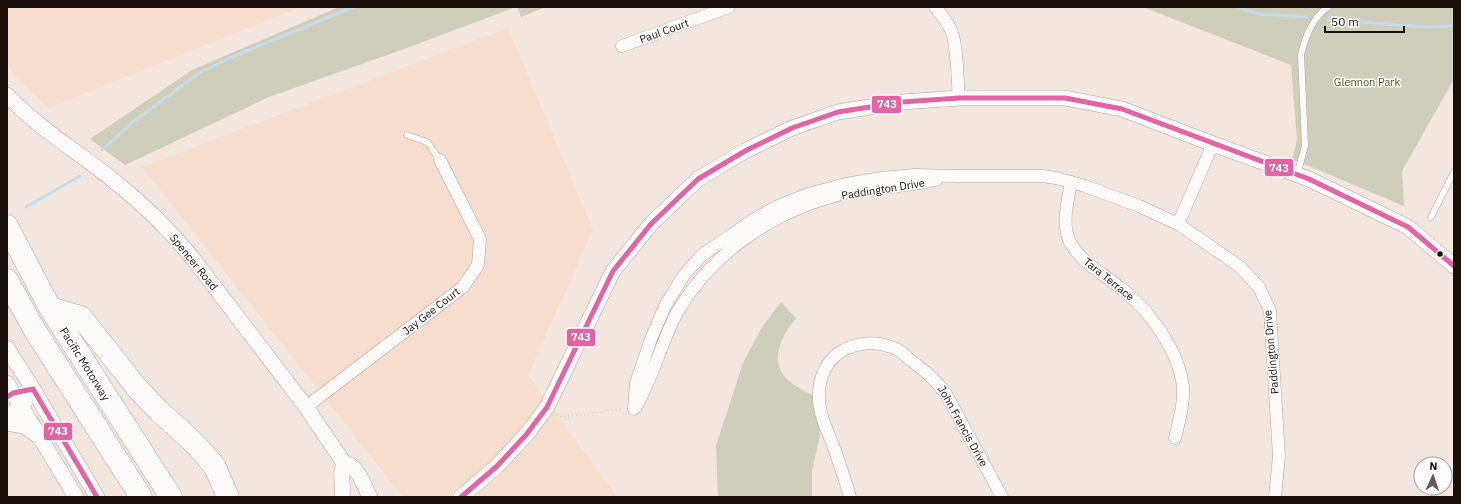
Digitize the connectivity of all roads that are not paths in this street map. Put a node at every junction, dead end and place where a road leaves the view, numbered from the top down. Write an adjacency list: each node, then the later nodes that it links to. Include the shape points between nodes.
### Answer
1 (729, 7): 4 (street, Paul Court)
2 (935, 7): 6 (street, via 945,19 952,37)
3 (1328, 7): 11 (lane, via 1320,12 1312,26 1301,55 1305,146)
4 (622, 46)
5 (7, 95): 24 (street, Spencer Road, via 19,108 119,185 159,221 191,256)
6 (959, 98): 8 (street, via 1065,98 1122,108); 37 (street, via 902,102 838,112 792,128 745,151 698,179 651,224 614,271 547,407 496,467)
7 (407, 136): 9 (lane, via 427,142)
8 (1213, 144): 11 (street); 15 (street)
9 (440, 160): 24 (street, Jay Gee Court, via 480,239 478,265 463,287)
10 (1454, 172): 14 (lane)
11 (1297, 175): 17 (street, via 1408,227)
12 (958, 176): 12 (street, Paddington Drive, via 914,174 846,184 808,194 753,220 702,255 684,276 665,306 636,383 634,409 643,396 672,322 694,287 714,264 758,229 788,213 824,199 852,192 912,185); 13 (street, Paddington Drive, via 1042,176)
13 (1071, 182): 15 (street, Paddington Drive, via 1139,206); 28 (street, Tara Terrace, via 1066,216 1066,230 1070,242 1089,266 1121,288 1144,310 1166,341 1179,366 1183,407)
14 (1430, 217)
15 (1178, 224): 40 (street, Paddington Drive, via 1239,266 1259,286 1270,311 1279,456)
16 (7, 226): 19 (highway, Pacific Motorway)
17 (1454, 266)
18 (7, 280): 32 (highway, via 37,335)
19 (50, 308): 33 (highway, Pacific Motorway); 34 (highway, via 82,316 137,388 215,467)
20 (7, 348): 21 (street)
21 (33, 389): 22 (street); 23 (street); 31 (street)
22 (9, 391): 23 (street)
23 (22, 406): 25 (street); 27 (street)
24 (306, 406): 29 (street, Spencer Road)
25 (7, 416)
26 (7, 423): 27 (street, via 24,426)
27 (40, 437): 30 (street)
28 (1175, 438)
29 (344, 463): 35 (street, via 341,469); 36 (street, Spencer Road, via 349,463 361,478)
30 (76, 497)
31 (97, 497)
32 (142, 497)
33 (171, 497)
34 (228, 497)
35 (342, 497)
36 (370, 497)
37 (461, 497)
38 (850, 497): 39 (street, John Francis Drive, via 821,414 820,380 827,365 840,351 859,344 878,343 896,348 936,380)
39 (1002, 497)
40 (1275, 497)

